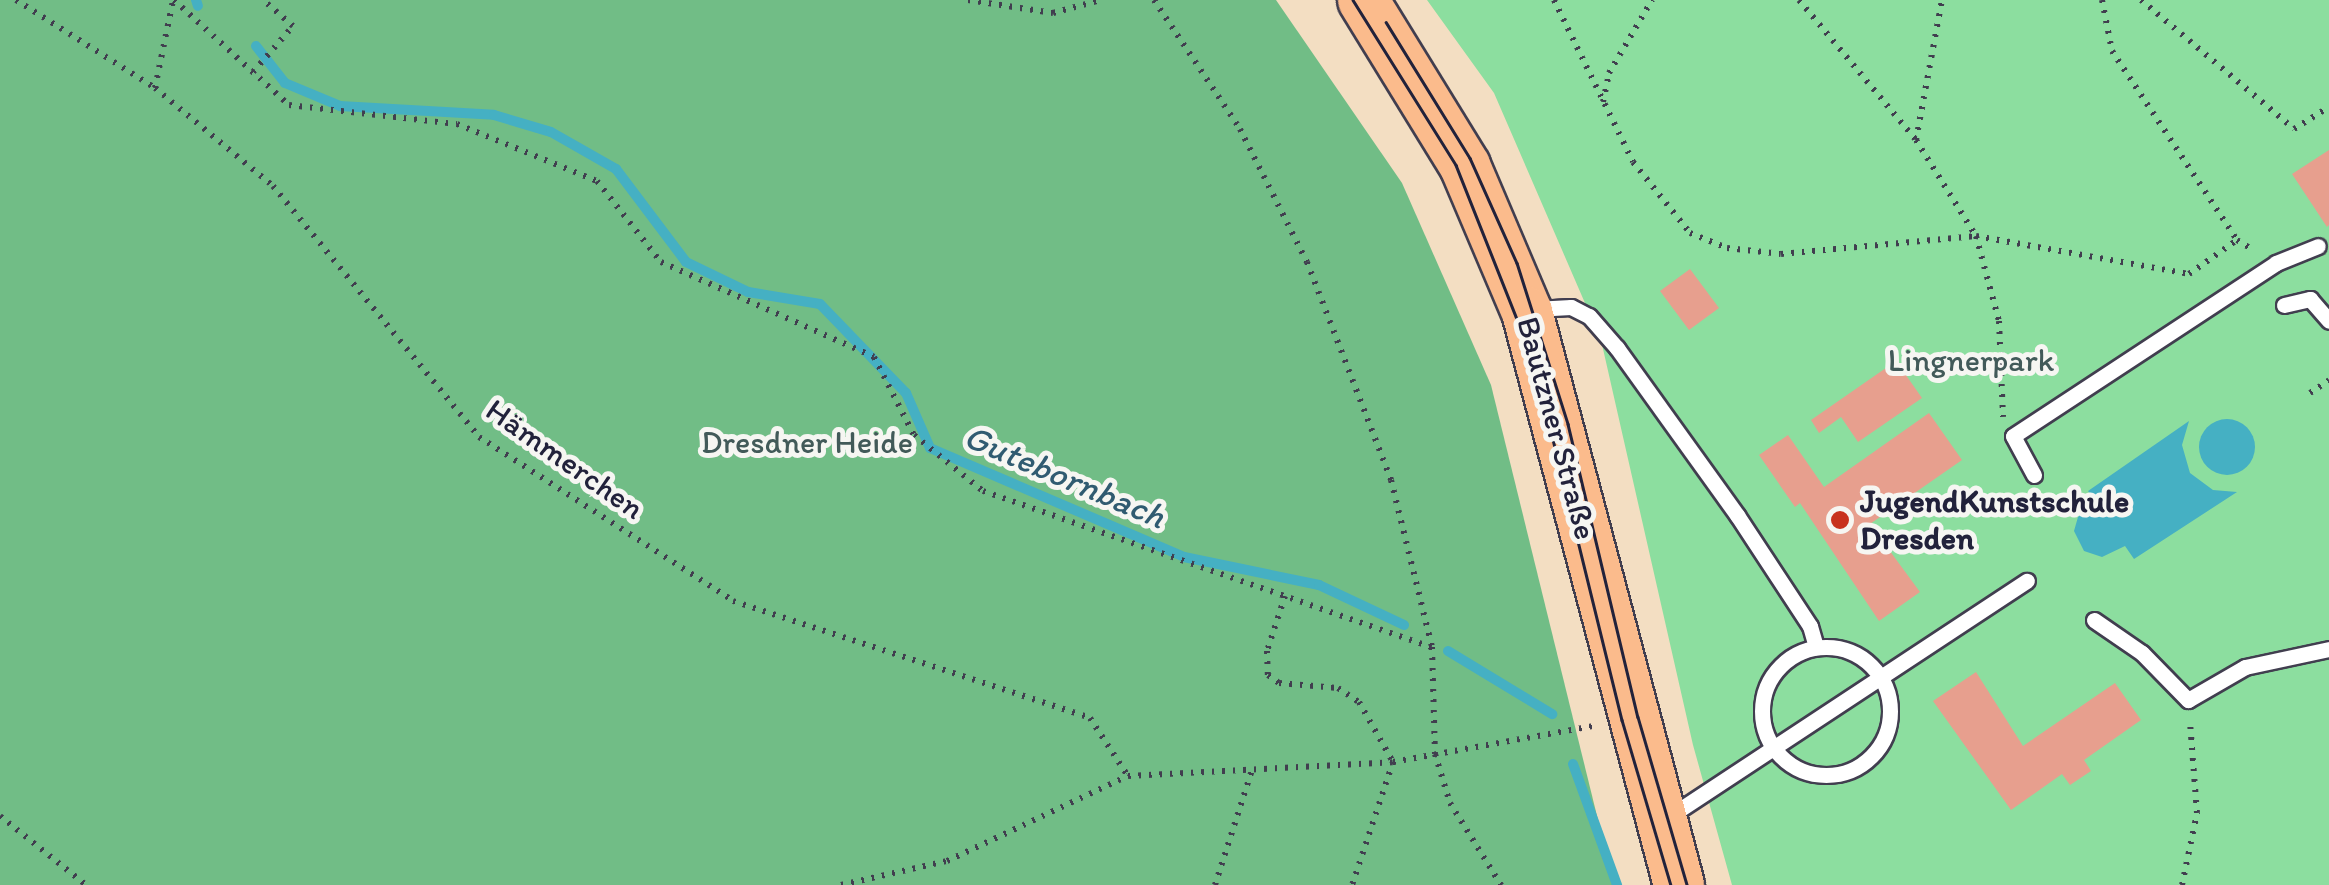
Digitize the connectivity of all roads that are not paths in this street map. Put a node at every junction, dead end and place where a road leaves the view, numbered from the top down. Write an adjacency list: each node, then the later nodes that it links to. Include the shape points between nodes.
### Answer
1 (1362, 0): 4 (main road, Bautzner Straße, via 1465,166)
2 (2318, 246): 6 (lane, via 2276,262 2012,436)
3 (2284, 305): 5 (lane, via 2310,300)
4 (1527, 312): 9 (lane, via 1570,307 1590,316 1738,515 1810,626); 13 (main road, Bautzner Straße)
5 (2329, 321)
6 (2034, 475)
7 (2027, 581): 11 (lane)
8 (2094, 620): 10 (lane, via 2142,654 2188,700 2244,667)
9 (1816, 648): 11 (lane, via 1853,653); 12 (lane, via 1778,668 1766,686 1764,729)
10 (2329, 649)
11 (1881, 678): 12 (lane); 12 (lane, via 1890,720 1870,759 1841,774 1808,774)
12 (1773, 749): 13 (lane)
13 (1659, 822): 14 (main road, Bautzner Straße)
14 (1679, 885)

